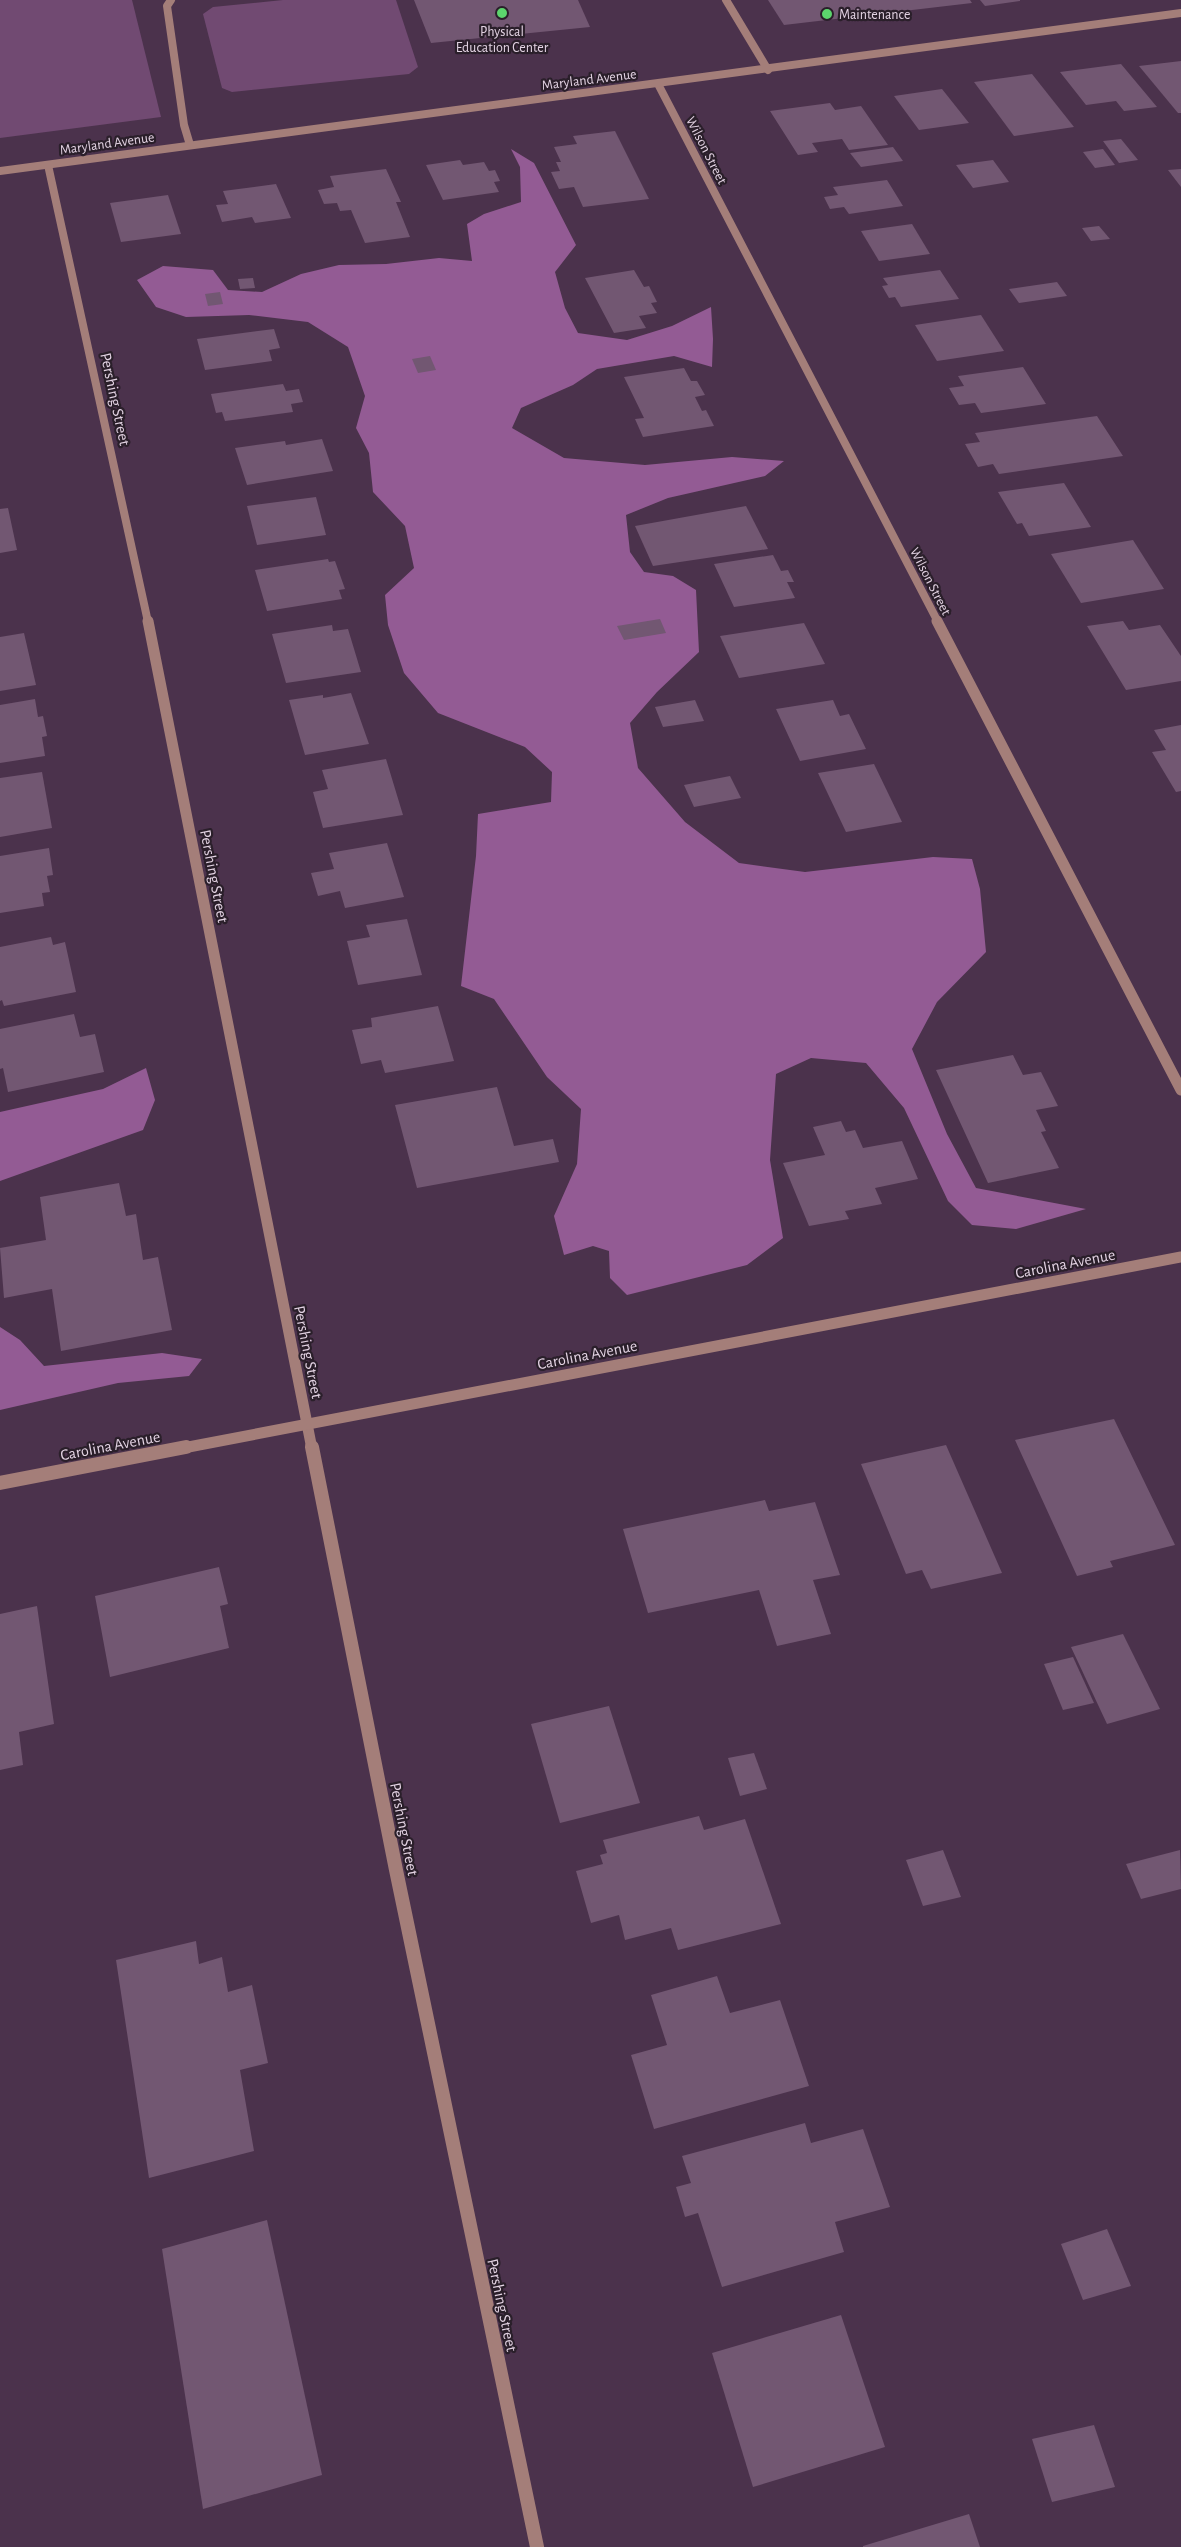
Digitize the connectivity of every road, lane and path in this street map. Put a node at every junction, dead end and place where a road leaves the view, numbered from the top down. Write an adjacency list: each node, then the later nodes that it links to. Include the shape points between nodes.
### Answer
1 (171, 0): 6 (street, via 167,6)
2 (726, 0): 4 (street)
3 (1181, 13): 4 (street, Maryland Avenue)
4 (768, 69): 5 (street, Maryland Avenue)
5 (658, 84): 6 (street, Maryland Avenue); 9 (street, Wilson Street)
6 (190, 145): 7 (street, Maryland Avenue)
7 (48, 165): 8 (street, Maryland Avenue); 11 (street, Pershing Street, via 139,577)
8 (0, 171)
9 (1181, 1090)
10 (1181, 1257): 11 (street, Carolina Avenue)
11 (307, 1424): 12 (street, Carolina Avenue); 13 (street, Pershing Street)
12 (0, 1483)
13 (537, 2547)

